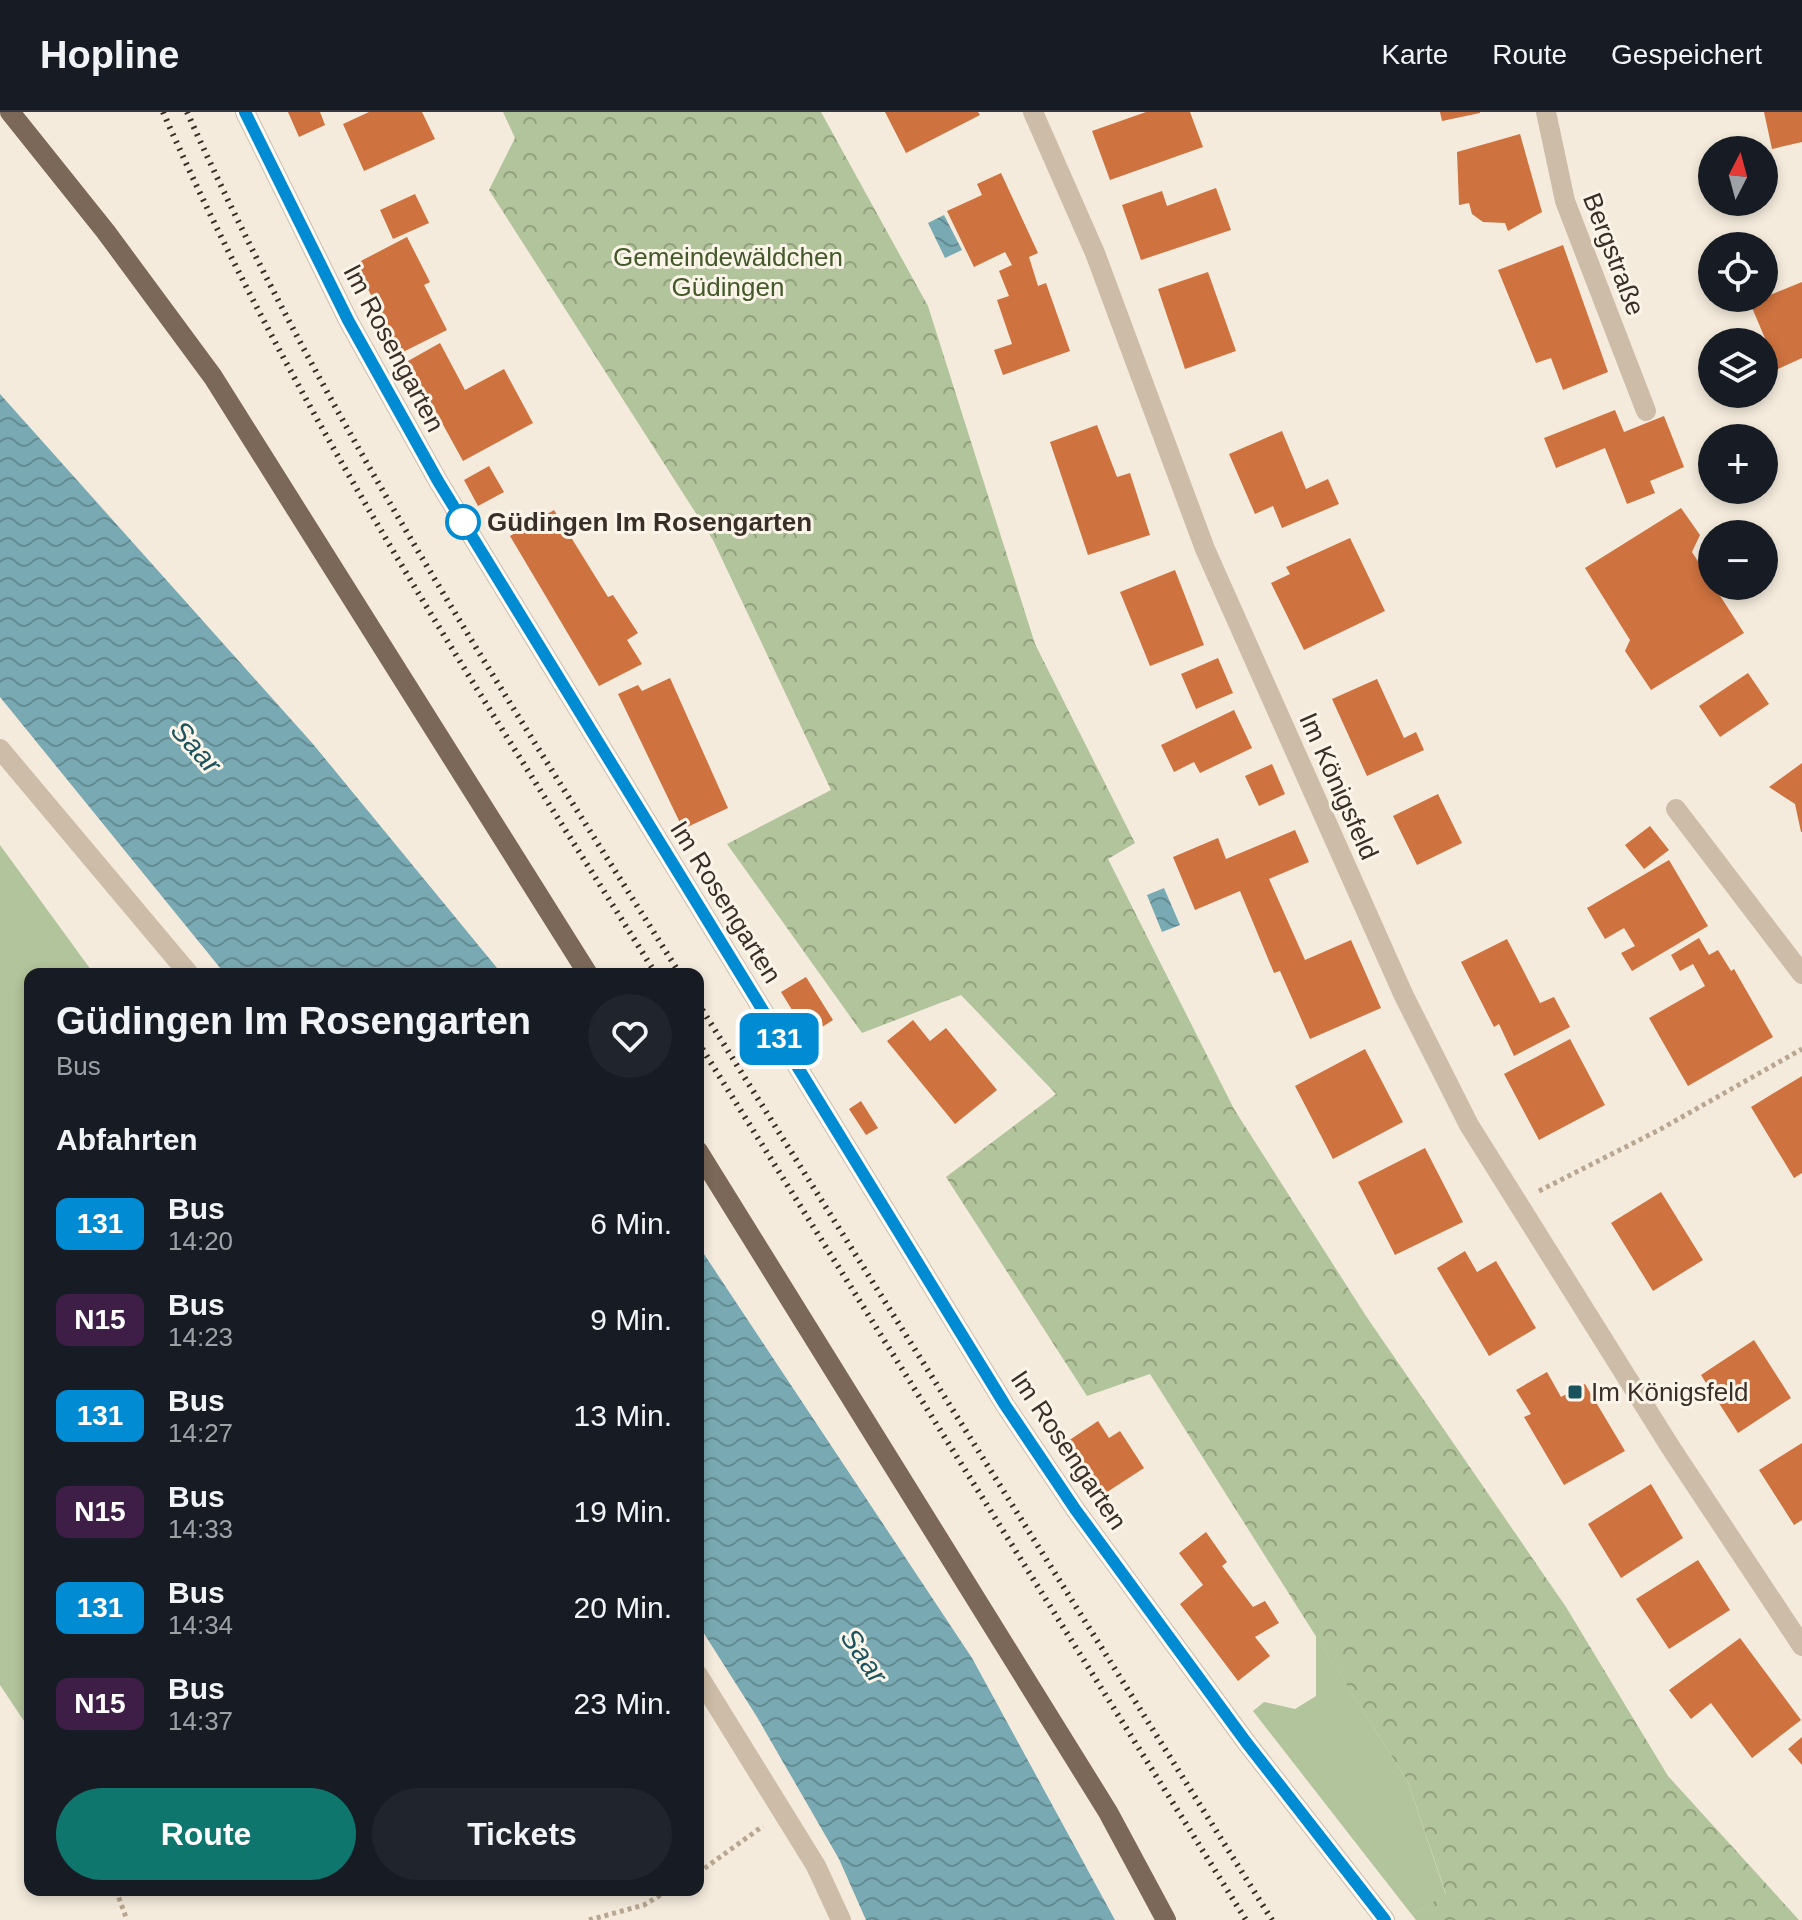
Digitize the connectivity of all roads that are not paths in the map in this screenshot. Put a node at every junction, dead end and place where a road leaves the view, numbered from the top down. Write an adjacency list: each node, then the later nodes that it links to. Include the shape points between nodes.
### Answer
1 (10, 112): 6 (main road)
2 (22, 112): 6 (main road)
3 (245, 112): 18 (street, Im Rosengarten, via 348,320 438,481 1005,1405 1246,1742)
4 (1033, 112): 14 (street, Im Königsfeld, via 1095,253 1205,549 1398,982 1469,1125)
5 (1546, 112): 7 (street, Bergstraße, via 1565,201)
6 (46, 157): 11 (main road, via 213,377)
7 (1646, 411)
8 (0, 749): 10 (street)
9 (1676, 809): 12 (street)
10 (184, 968)
11 (584, 968)
12 (1802, 974)
13 (704, 1161): 17 (main road, via 1108,1812)
14 (1802, 1646)
15 (704, 1685): 16 (street, via 783,1811)
16 (841, 1920)
17 (1166, 1920)
18 (1385, 1920)

